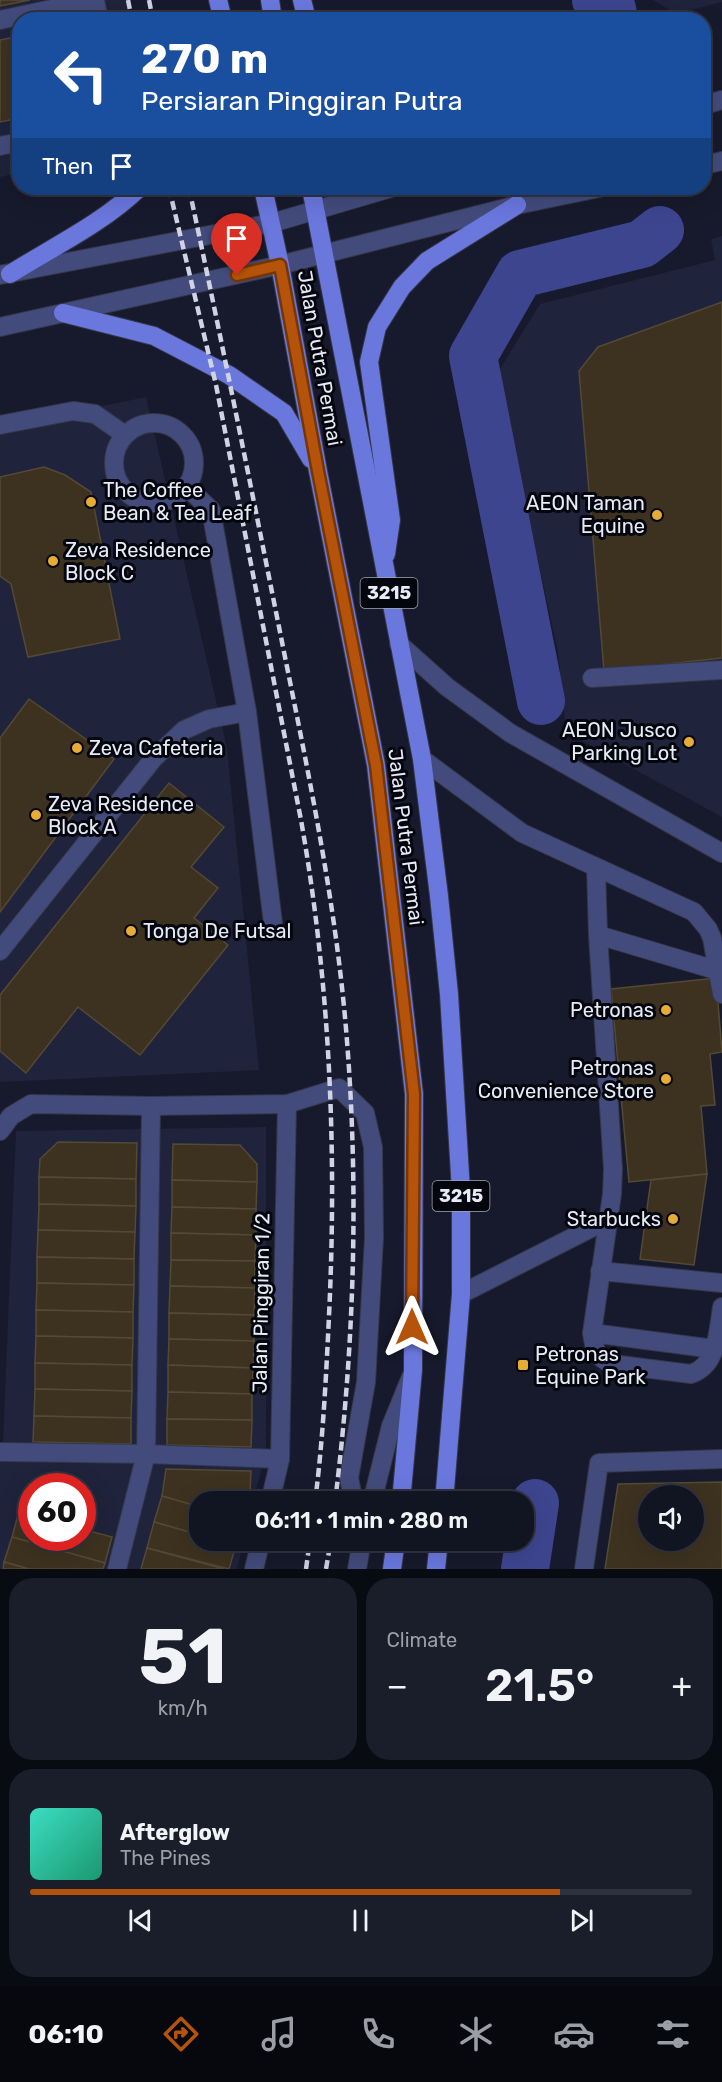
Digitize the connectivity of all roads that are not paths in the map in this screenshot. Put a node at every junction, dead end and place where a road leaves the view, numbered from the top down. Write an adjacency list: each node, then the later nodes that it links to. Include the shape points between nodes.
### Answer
1 (95, 0): 2 (street)
2 (38, 12)
3 (132, 195): 13 (main road)
4 (265, 195): 10 (main road, Jalan Putra Permai / 3215)
5 (313, 195): 9 (main road, Jalan Putra Permai / 3215)
6 (367, 195): 9 (street)
7 (565, 195): 8 (street)
8 (517, 205): 11 (street); 20 (main road, via 427,261 402,287 377,327 369,362 391,520)
9 (317, 210): 10 (street); 11 (main road, Jalan Putra Permai / 3215)
10 (272, 223): 12 (main road, Jalan Putra Permai / 3215); 13 (street)
11 (324, 254): 12 (street); 20 (main road, Jalan Putra Permai / 3215)
12 (280, 265): 14 (street); 18 (main road, Jalan Putra Permai / 3215)
13 (5, 274)
14 (63, 313): 15 (street); 18 (main road, via 154,336 229,375 284,413)
15 (0, 327)
16 (0, 425): 17 (street, via 74,411 95,414)
17 (125, 435): 19 (street, via 135,427 161,423 184,436 194,461); 19 (street, via 117,446 114,472 128,494 152,503 171,498)
18 (318, 471): 43 (main road, Jalan Putra Permai / 3215, via 376,765 414,1094)
19 (186, 486): 24 (street, via 211,510)
20 (384, 566): 21 (main road, Jalan Putra Permai / 3215)
21 (399, 644): 25 (main road, Jalan Putra Permai / 3215); 26 (street, via 447,687 510,733)
22 (722, 670): 23 (street)
23 (592, 678)
24 (247, 712): 28 (street); 30 (street, via 209,719 183,730 154,758)
25 (422, 759): 27 (street, via 522,833); 39 (main road, Jalan Putra Permai / 3215, via 449,994 462,1191)
26 (722, 852)
27 (596, 868): 29 (street); 31 (street, via 694,912 712,938)
28 (273, 922)
29 (598, 935): 31 (street); 36 (street, via 613,1169)
30 (0, 951)
31 (719, 971): 32 (street)
32 (722, 994)
33 (287, 1104): 34 (street); 46 (street, Jalan Pinggiran 1/2); 49 (street, via 339,1088 365,1113 374,1147 374,1238 366,1382 349,1478)
34 (151, 1106): 35 (street, via 31,1104 11,1116); 45 (street)
35 (0, 1131)
36 (608, 1220): 37 (street); 39 (street)
37 (600, 1271): 38 (street); 41 (street)
38 (722, 1283)
39 (460, 1294): 52 (main road, Jalan Putra Permai / 3215)
40 (722, 1307): 42 (street)
41 (592, 1333): 42 (street); 42 (street, via 598,1355 612,1364 691,1374 706,1366)
42 (714, 1349)
43 (414, 1370): 50 (street, via 391,1426); 51 (main road, Jalan Putra Permai / 3215)
44 (0, 1452): 45 (street)
45 (146, 1454): 46 (street); 57 (street)
46 (280, 1459): 48 (street, Jalan Pinggiran 1/2)
47 (722, 1459): 62 (street, via 599,1463)
48 (273, 1491)
49 (352, 1491)
50 (375, 1491)
51 (402, 1491)
52 (445, 1491)
53 (258, 1551): 58 (street)
54 (360, 1551): 59 (street)
55 (394, 1551): 60 (main road)
56 (438, 1551): 61 (main road)
57 (117, 1569)
58 (254, 1569)
59 (357, 1569)
60 (392, 1569)
61 (436, 1569)
62 (584, 1569)

